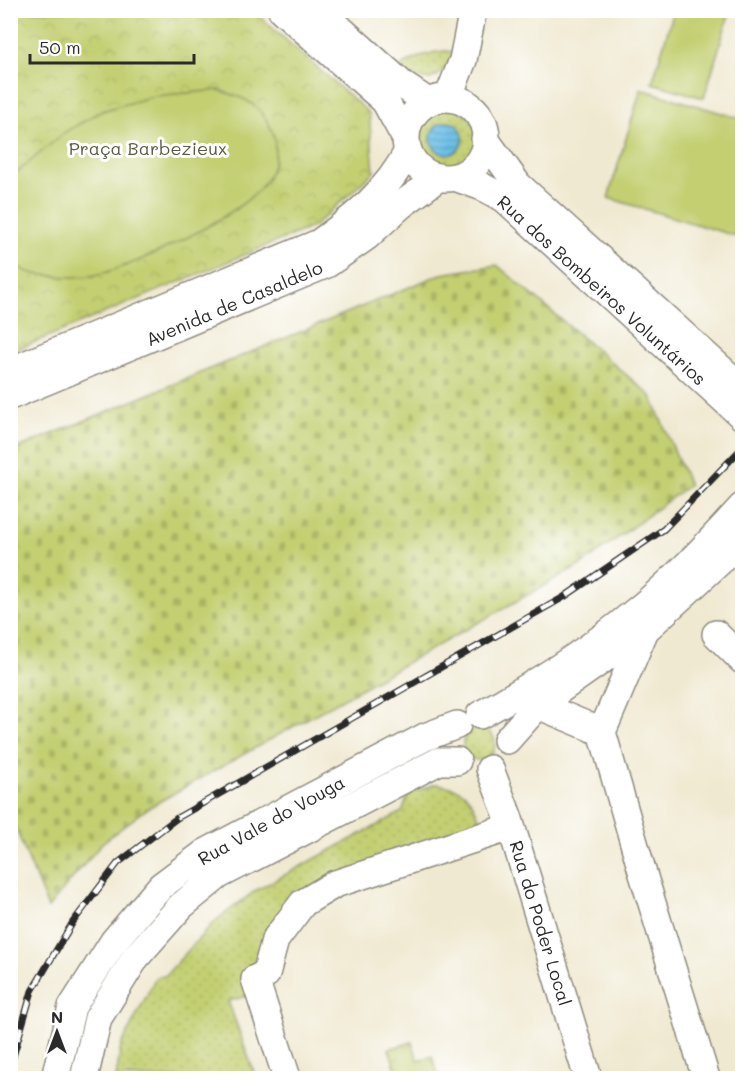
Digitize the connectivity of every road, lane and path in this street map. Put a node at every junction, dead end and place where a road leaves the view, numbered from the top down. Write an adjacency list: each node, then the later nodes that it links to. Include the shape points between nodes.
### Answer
1 (282, 10): 6 (street, Rua dos Bombeiros Voluntários, via 385,101)
2 (319, 10): 4 (street, Rua dos Bombeiros Voluntários, via 404,86)
3 (473, 10): 4 (street, via 463,60)
4 (438, 100): 5 (street, Rua dos Bombeiros Voluntários, via 460,101 471,107 479,116); 6 (street, via 419,108 412,117 407,127)
5 (486, 139): 7 (street, via 477,163 467,172); 8 (street, Rua dos Bombeiros Voluntários, via 518,185)
6 (407, 145): 7 (street, Rua dos Bombeiros Voluntários, via 420,168); 9 (street, Avenida de Casaldelo, via 399,169 381,191 351,220 318,243)
7 (447, 177): 8 (street, Rua dos Bombeiros Voluntários, via 483,187 504,199); 11 (street, Avenida de Casaldelo, via 400,206 366,237 327,264)
8 (671, 337): 10 (street, Rua dos Bombeiros Voluntários); 12 (street, Rua dos Bombeiros Voluntários)
9 (10, 371)
10 (742, 388)
11 (10, 396)
12 (742, 416)
13 (742, 507): 19 (street, Rua Vale do Vouga, via 632,615 526,689)
14 (742, 537): 15 (street)
15 (645, 630): 18 (street); 20 (street)
16 (716, 634): 17 (street)
17 (742, 660)
18 (538, 705): 20 (street); 21 (street)
19 (469, 720): 21 (street, via 496,721); 22 (street, via 450,741); 25 (street, Rua Vale do Vouga, via 425,737 205,853 161,886 114,941 72,1007)
20 (602, 732): 29 (street)
21 (507, 740): 23 (street, via 502,761)
22 (457, 761): 23 (street, via 476,772); 26 (street, Rua Vale do Vouga, via 439,761 219,875 181,906 136,957 98,1018)
23 (490, 769): 24 (street, Rua do Poder Local)
24 (511, 828): 27 (street, via 335,884 303,903 275,940 266,974 255,979); 28 (street, Rua do Poder Local)
25 (55, 1078)
26 (84, 1078)
27 (287, 1078)
28 (588, 1078)
29 (706, 1078)

